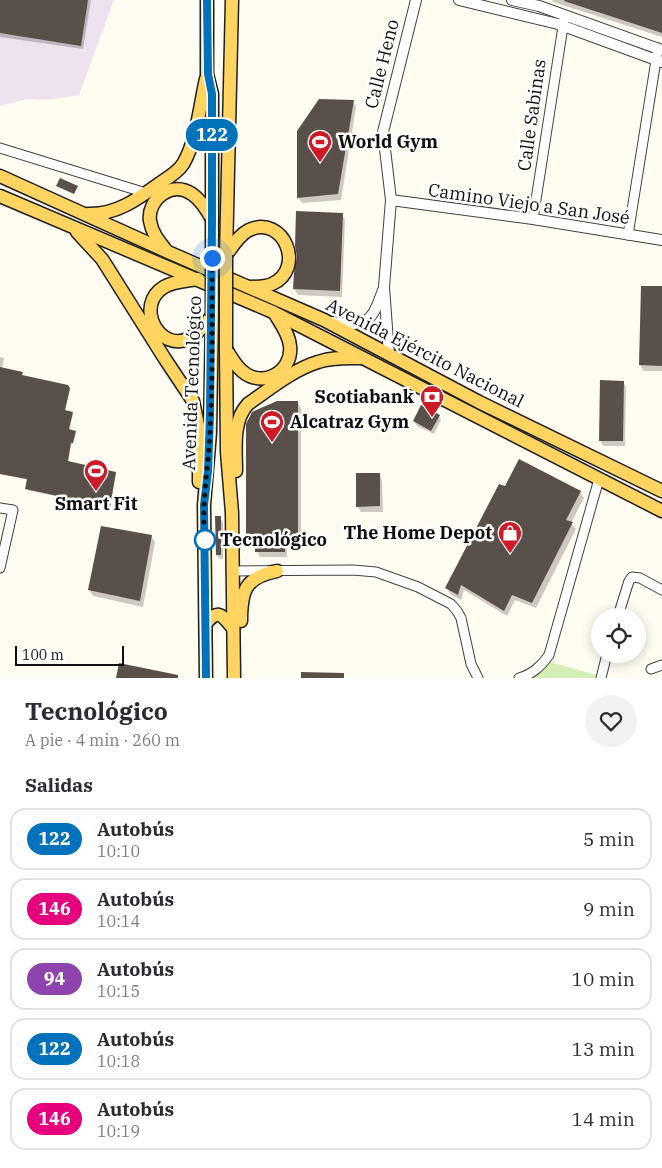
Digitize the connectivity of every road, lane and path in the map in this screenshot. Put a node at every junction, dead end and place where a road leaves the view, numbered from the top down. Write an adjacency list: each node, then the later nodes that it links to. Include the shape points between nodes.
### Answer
1 (207, 0): 9 (main road, Avenida Tecnológico)
2 (232, 0): 24 (main road, Avenida Tecnológico)
3 (416, 0): 16 (street, Calle Heno, via 383,132)
4 (459, 0): 6 (street)
5 (512, 0): 6 (street, via 540,6)
6 (563, 20): 7 (street); 8 (street); 19 (street, Calle Sabinas)
7 (660, 49): 8 (street)
8 (659, 61): 21 (street)
9 (208, 74): 14 (main road, via 198,122 184,163); 18 (main road, Avenida Tecnológico, via 212,94)
10 (0, 148): 14 (street)
11 (0, 176): 13 (main road)
12 (0, 184): 13 (main road)
13 (33, 191): 17 (main road, Avenida Ejército Nacional)
14 (146, 193): 17 (main road, via 117,210)
15 (0, 196): 20 (main road, Avenida Ejército Nacional)
16 (391, 200): 19 (street, Camino Viejo a San José); 26 (street, Calle Heno)
17 (84, 214): 23 (main road, Avenida Ejército Nacional)
18 (212, 220): 23 (main road, via 191,193 173,190 160,195 152,207 150,223); 29 (main road, Avenida Tecnológico, bridge)
19 (533, 220): 21 (street, Camino Viejo a San José)
20 (72, 226): 25 (main road, Avenida Ejército Nacional); 36 (main road, via 102,259 193,401 199,430 200,484)
21 (628, 235): 22 (street, Camino Viejo a San José)
22 (662, 240)
23 (168, 252): 27 (main road, Avenida Ejército Nacional)
24 (226, 256): 27 (main road, via 243,234 258,228 273,229 285,240 290,255 285,274 270,284); 31 (main road, Avenida Tecnológico, bridge)
25 (198, 279): 28 (main road, Avenida Ejército Nacional); 29 (main road, via 170,284 157,293 151,305 153,324 166,337 184,340)
26 (384, 286): 30 (street, Calle Heno, via 372,316 366,321 347,324); 32 (street, Calle Heno)
27 (250, 287): 30 (main road, Avenida Ejército Nacional)
28 (273, 312): 31 (main road, via 290,344 288,361 278,373 264,378 249,376 236,365); 33 (main road, Avenida Ejército Nacional)
29 (212, 316): 36 (main road, Avenida Tecnológico, via 210,434)
30 (324, 320): 32 (main road, Avenida Ejército Nacional)
31 (226, 349): 39 (main road, Avenida Tecnológico, via 227,452)
32 (389, 355): 35 (main road, Avenida Ejército Nacional)
33 (364, 358): 34 (main road, Avenida Ejército Nacional); 39 (main road, via 319,362 304,368 270,388 243,410 237,429)
34 (599, 479): 38 (main road, Avenida Ejército Nacional); 53 (street, via 548,654 541,666)
35 (662, 490)
36 (204, 505): 45 (main road, Avenida Tecnológico)
37 (0, 508): 40 (street, via 12,510)
38 (662, 511)
39 (232, 513): 41 (main road, Avenida Tecnológico)
40 (0, 568)
41 (232, 571): 42 (street); 46 (main road, Avenida Tecnológico)
42 (277, 571): 51 (main road, via 257,577 245,589); 52 (street, via 376,572 435,595 457,611 461,618 471,664)
43 (662, 590): 44 (street, via 634,576)
44 (621, 608)
45 (206, 623): 46 (main road, via 217,614); 50 (main road, Avenida Tecnológico)
46 (233, 628): 51 (main road, Avenida Tecnológico)
47 (605, 663): 54 (street)
48 (662, 665): 49 (street)
49 (651, 669)
50 (206, 678)
51 (235, 678)
52 (478, 678)
53 (519, 678)
54 (601, 678)

